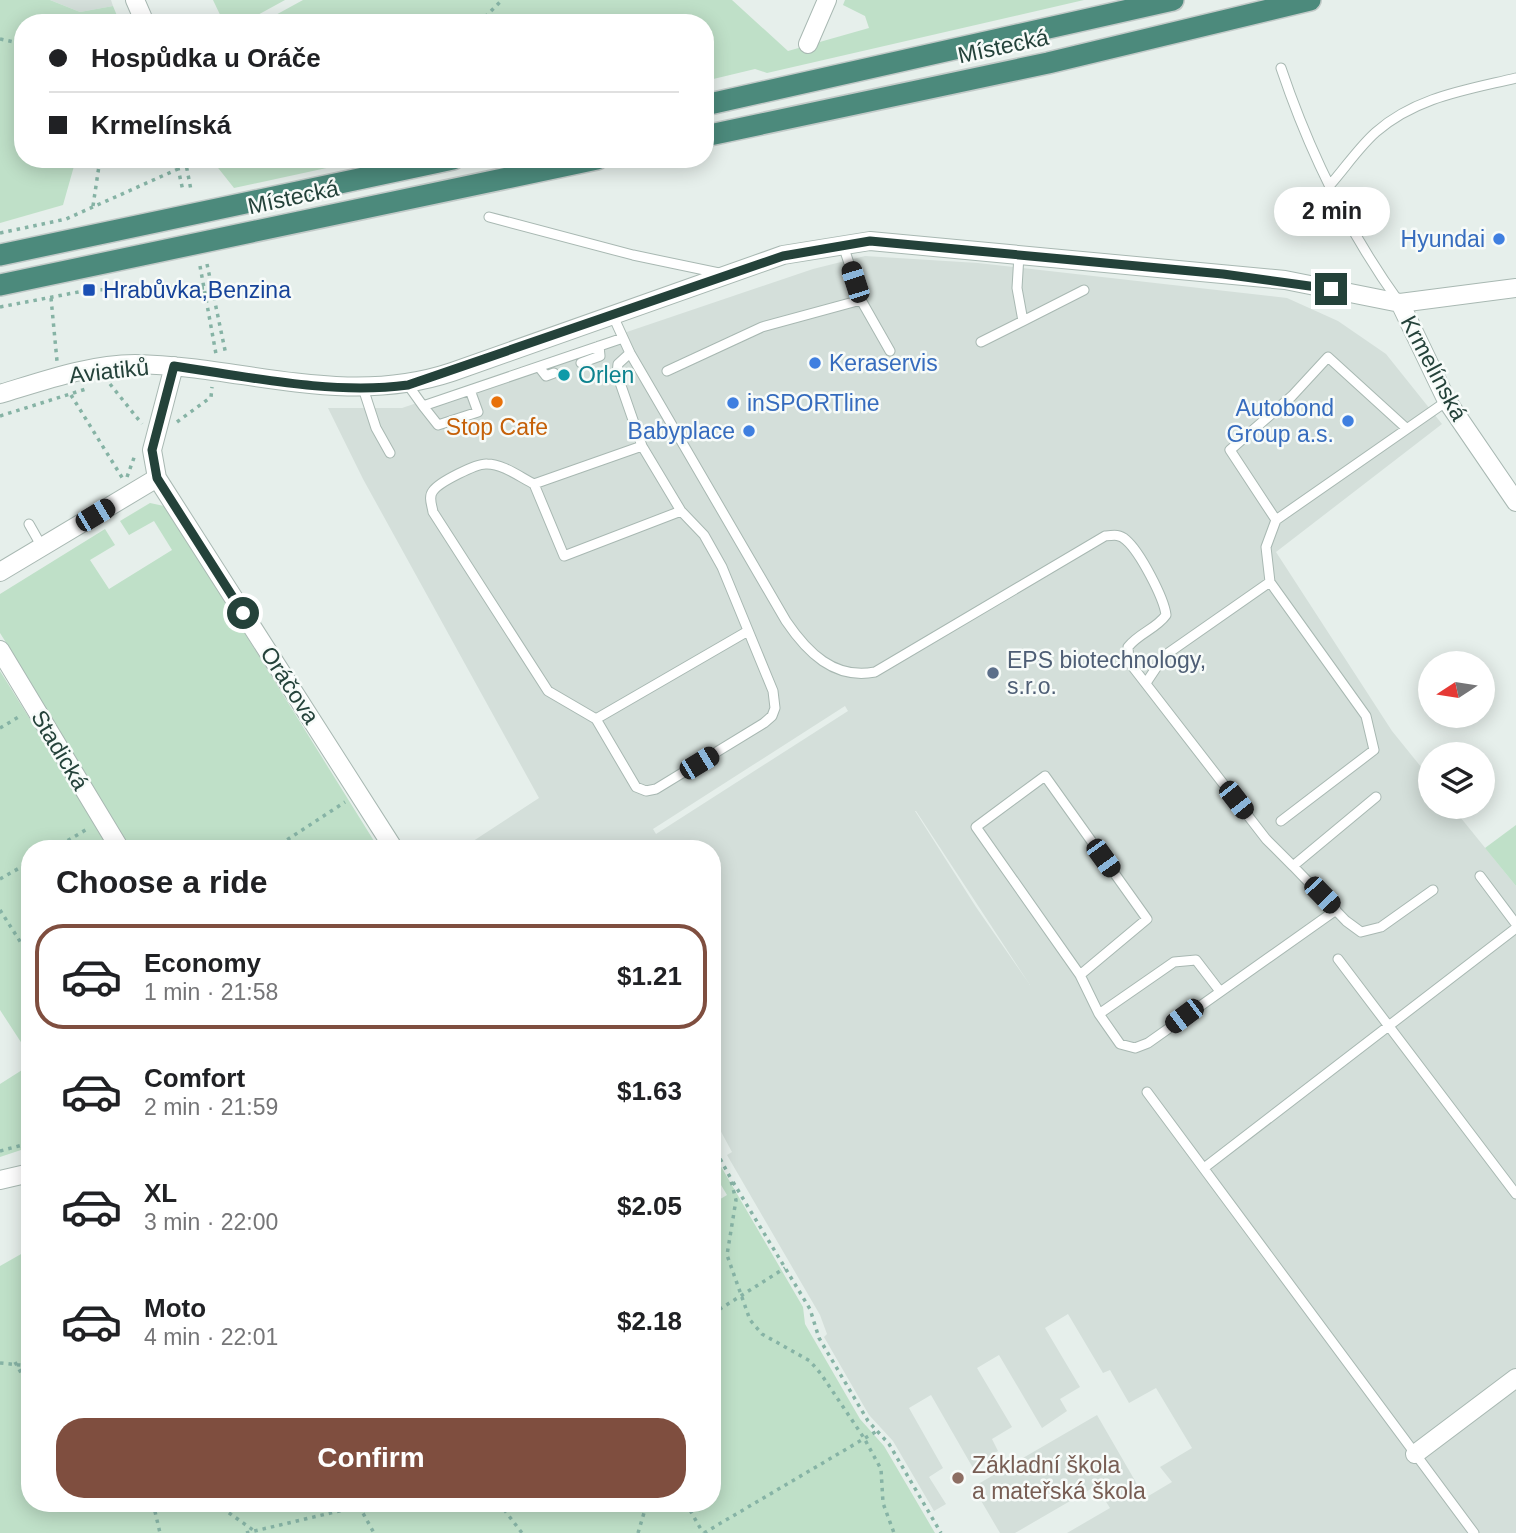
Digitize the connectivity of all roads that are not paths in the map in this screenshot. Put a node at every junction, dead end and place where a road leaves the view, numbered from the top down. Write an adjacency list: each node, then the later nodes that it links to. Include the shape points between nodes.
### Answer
1 (827, 0): 4 (street)
2 (1173, 0): 7 (highway, Místecká)
3 (1310, 0): 8 (highway, Místecká, via 1048,63)
4 (808, 44)
5 (1281, 68): 11 (lane, via 1302,130)
6 (1516, 78): 11 (lane, via 1437,96 1400,113 1374,134)
7 (714, 103)
8 (714, 134)
9 (411, 168): 14 (highway, Místecká)
10 (554, 168): 17 (highway, Místecká)
11 (1330, 185): 21 (lane, via 1367,257)
12 (489, 217): 16 (lane)
13 (843, 245): 15 (street, Krmelínská, via 870,241); 16 (street, Krmelínská, via 783,256); 20 (lane)
14 (0, 255)
15 (1019, 255): 21 (street, Krmelínská, via 1285,280); 23 (lane, via 1017,288)
16 (728, 275): 22 (street, Krmelínská)
17 (0, 285)
18 (1516, 288): 21 (street, Krmelínská)
19 (1084, 290): 23 (lane)
20 (861, 300): 27 (lane); 32 (lane, via 762,327)
21 (1400, 303): 39 (street, Krmelínská)
22 (613, 316): 24 (lane); 35 (street, Krmelínská)
23 (1023, 321): 25 (lane)
24 (623, 338): 26 (lane); 28 (lane)
25 (981, 342)
26 (599, 346): 29 (lane, via 600,356); 31 (lane)
27 (890, 351)
28 (630, 353): 42 (lane, via 618,364 617,374); 55 (lane, via 786,621 825,664 851,674 875,672 1105,536 1118,534 1128,541 1165,603 1166,615 1160,623 1128,647 1129,662)
29 (582, 363)
30 (174, 366): 34 (street, Aviatiků, via 215,364); 38 (street, Aviatiků, via 132,364 61,376); 44 (street, Oráčova, via 150,431)
31 (539, 367): 33 (lane, via 546,376); 37 (lane)
32 (667, 370)
33 (554, 373)
34 (304, 384): 36 (street, Krmelínská)
35 (408, 385): 36 (street, Krmelínská); 40 (lane)
36 (363, 388): 43 (lane)
37 (470, 390): 40 (lane); 40 (lane, via 478,411 438,425)
38 (0, 394)
39 (1447, 401): 41 (lane); 46 (street, Krmelínská)
40 (423, 407)
41 (1406, 428): 48 (lane); 48 (lane, via 1328,357 1292,397 1230,450)
42 (642, 446): 45 (lane); 47 (lane)
43 (390, 453)
44 (157, 478): 50 (street); 60 (street, Oráčova)
45 (534, 484): 47 (lane, via 564,556); 56 (lane, via 485,463 433,489 430,498 433,512 548,691)
46 (1516, 502)
47 (681, 511): 53 (lane, via 704,535 722,567)
48 (1276, 520): 52 (lane, via 1266,547)
49 (29, 524): 50 (lane)
50 (42, 547): 51 (street)
51 (0, 572)
52 (1270, 582): 55 (lane, via 1164,656); 58 (lane, via 1366,716 1374,750)
53 (748, 631): 56 (lane); 56 (lane, via 773,691 772,716 656,789 636,787)
54 (0, 650): 59 (street, Stadická)
55 (1146, 684): 61 (lane, via 1266,839)
56 (596, 719)
57 (1376, 797): 61 (lane)
58 (1281, 821)
59 (115, 840)
60 (388, 840)
61 (1293, 866): 64 (lane)
62 (1480, 876): 65 (lane)
63 (1433, 890): 64 (lane, via 1366,933 1354,929)
64 (1336, 910): 68 (lane)
65 (1516, 926): 70 (lane)
66 (1338, 959): 70 (lane)
67 (1080, 975): 67 (lane, via 976,827 1045,776 1147,919); 69 (lane)
68 (1219, 990): 69 (lane, via 1196,960 1184,960 1174,962); 69 (lane, via 1135,1048 1120,1044)
69 (1099, 1014)
70 (1388, 1026): 72 (lane); 75 (lane)
71 (1147, 1092): 72 (lane)
72 (1204, 1168): 77 (lane)
73 (21, 1175): 74 (street)
74 (0, 1180)
75 (1516, 1194)
76 (1516, 1378): 77 (street)
77 (1415, 1454): 78 (lane)
78 (1474, 1533)

